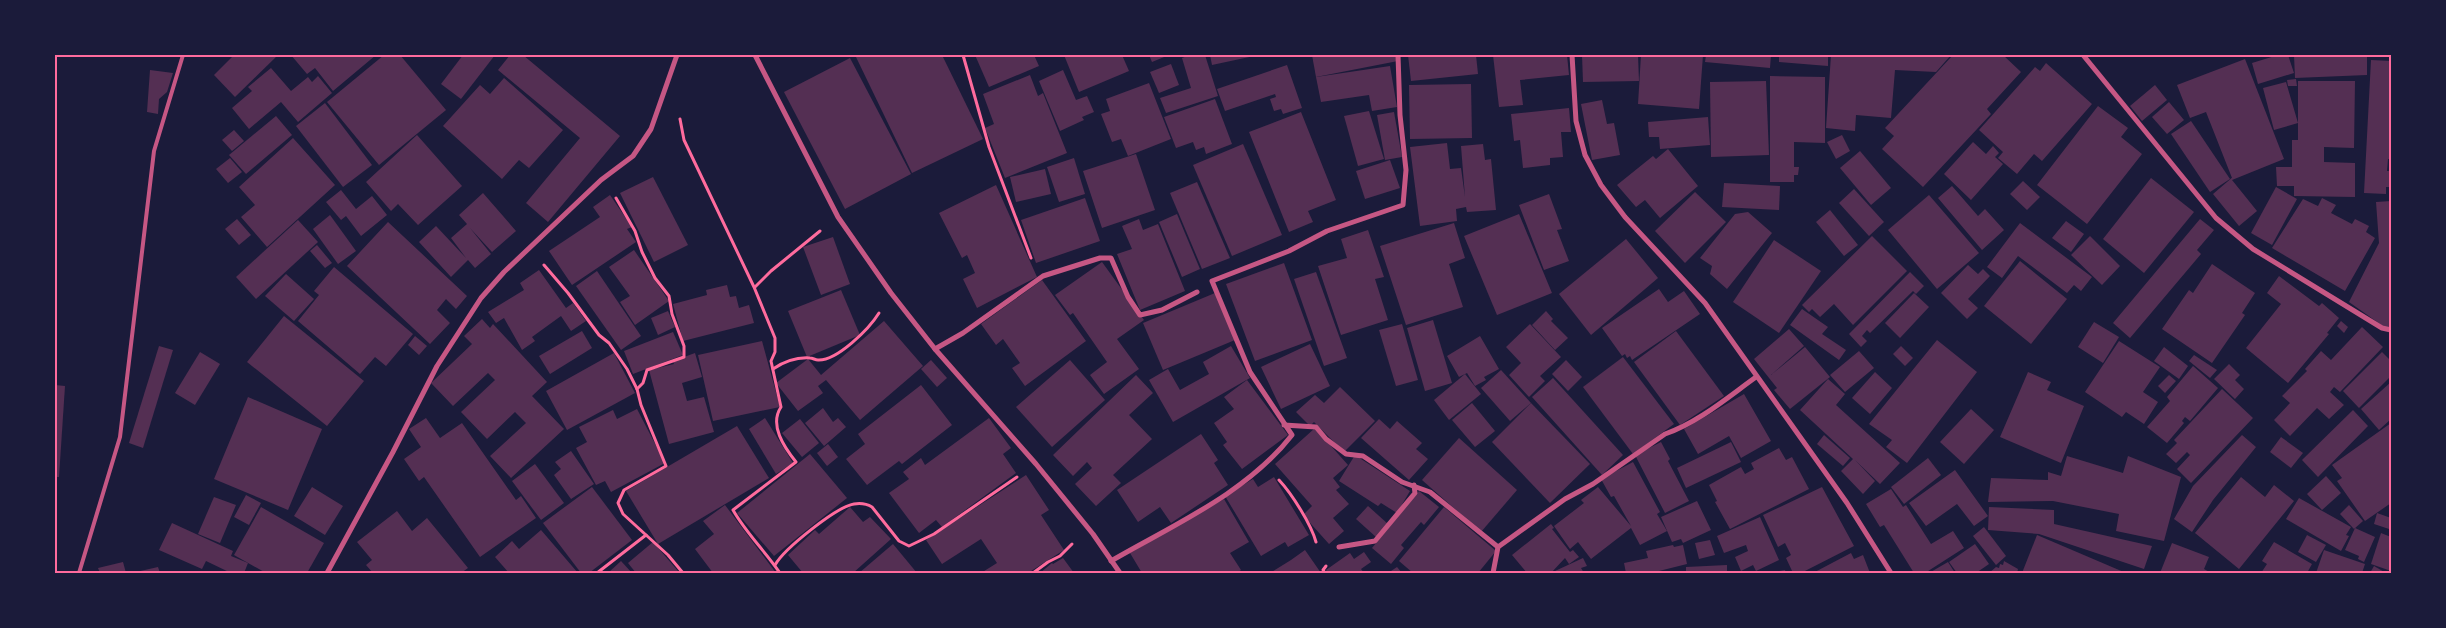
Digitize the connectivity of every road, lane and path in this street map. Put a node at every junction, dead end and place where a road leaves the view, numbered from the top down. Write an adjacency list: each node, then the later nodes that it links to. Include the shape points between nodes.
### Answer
1 (183, 55): 31 (lane, via 154,151 120,437)
2 (677, 55): 9 (street, via 651,129 633,156)
3 (756, 55): 10 (street)
4 (963, 55): 12 (path, via 1003,186 1028,252)
5 (1398, 55): 21 (street, via 1406,170 1403,205 1327,231 1289,251 1212,281 1250,372)
6 (1572, 55): 19 (street, via 1576,121 1585,155 1601,185 1625,217 1705,303)
7 (2083, 55): 16 (street, via 2216,218 2253,249 2382,328)
8 (679, 110): 13 (path, via 684,140)
9 (601, 180): 11 (street); 20 (path, via 613,193 635,231 655,278 669,296 684,346 684,357 647,370 643,383)
10 (838, 217): 13 (path); 15 (street)
11 (528, 249): 20 (path, via 538,256 598,335 610,343); 32 (street, via 481,298 437,366)
12 (1043, 276): 14 (street, via 1100,258 1111,258 1128,297 1140,315 1162,310); 17 (street)
13 (754, 287): 18 (path, via 775,338 771,361)
14 (1197, 292)
15 (891, 293): 17 (street); 18 (path, via 862,336 851,344 818,360 790,359)
16 (2391, 330)
17 (935, 349): 22 (street)
18 (773, 369): 30 (path, via 781,407 777,413 776,429 796,462 733,510)
19 (1756, 377): 28 (street, via 1593,484 1565,498); 40 (street, via 1847,503)
20 (637, 389): 25 (path, via 666,467 624,490 618,503 623,514)
21 (1284, 425): 23 (street, via 1292,435); 24 (street, via 1316,427 1346,454 1363,456 1402,482)
22 (1036, 464): 26 (street); 30 (path, via 934,534 915,543 904,545 872,507 855,504 840,510 786,550)
23 (1263, 467): 27 (path, via 1273,473 1292,495 1313,532 1318,548); 29 (street, via 1232,490)
24 (1414, 485): 27 (street, via 1415,493 1375,540); 28 (street, via 1430,492)
25 (646, 534): 33 (path); 34 (path)
26 (1093, 534): 29 (street); 36 (path, via 1082,537)
27 (1339, 547): 38 (path, via 1342,555 1324,568)
28 (1498, 547): 39 (street)
29 (1111, 561): 37 (street)
30 (775, 566): 35 (path)
31 (79, 573)
32 (327, 573)
33 (597, 573)
34 (683, 573)
35 (780, 573)
36 (1033, 573)
37 (1120, 573)
38 (1325, 573)
39 (1493, 573)
40 (1891, 573)

